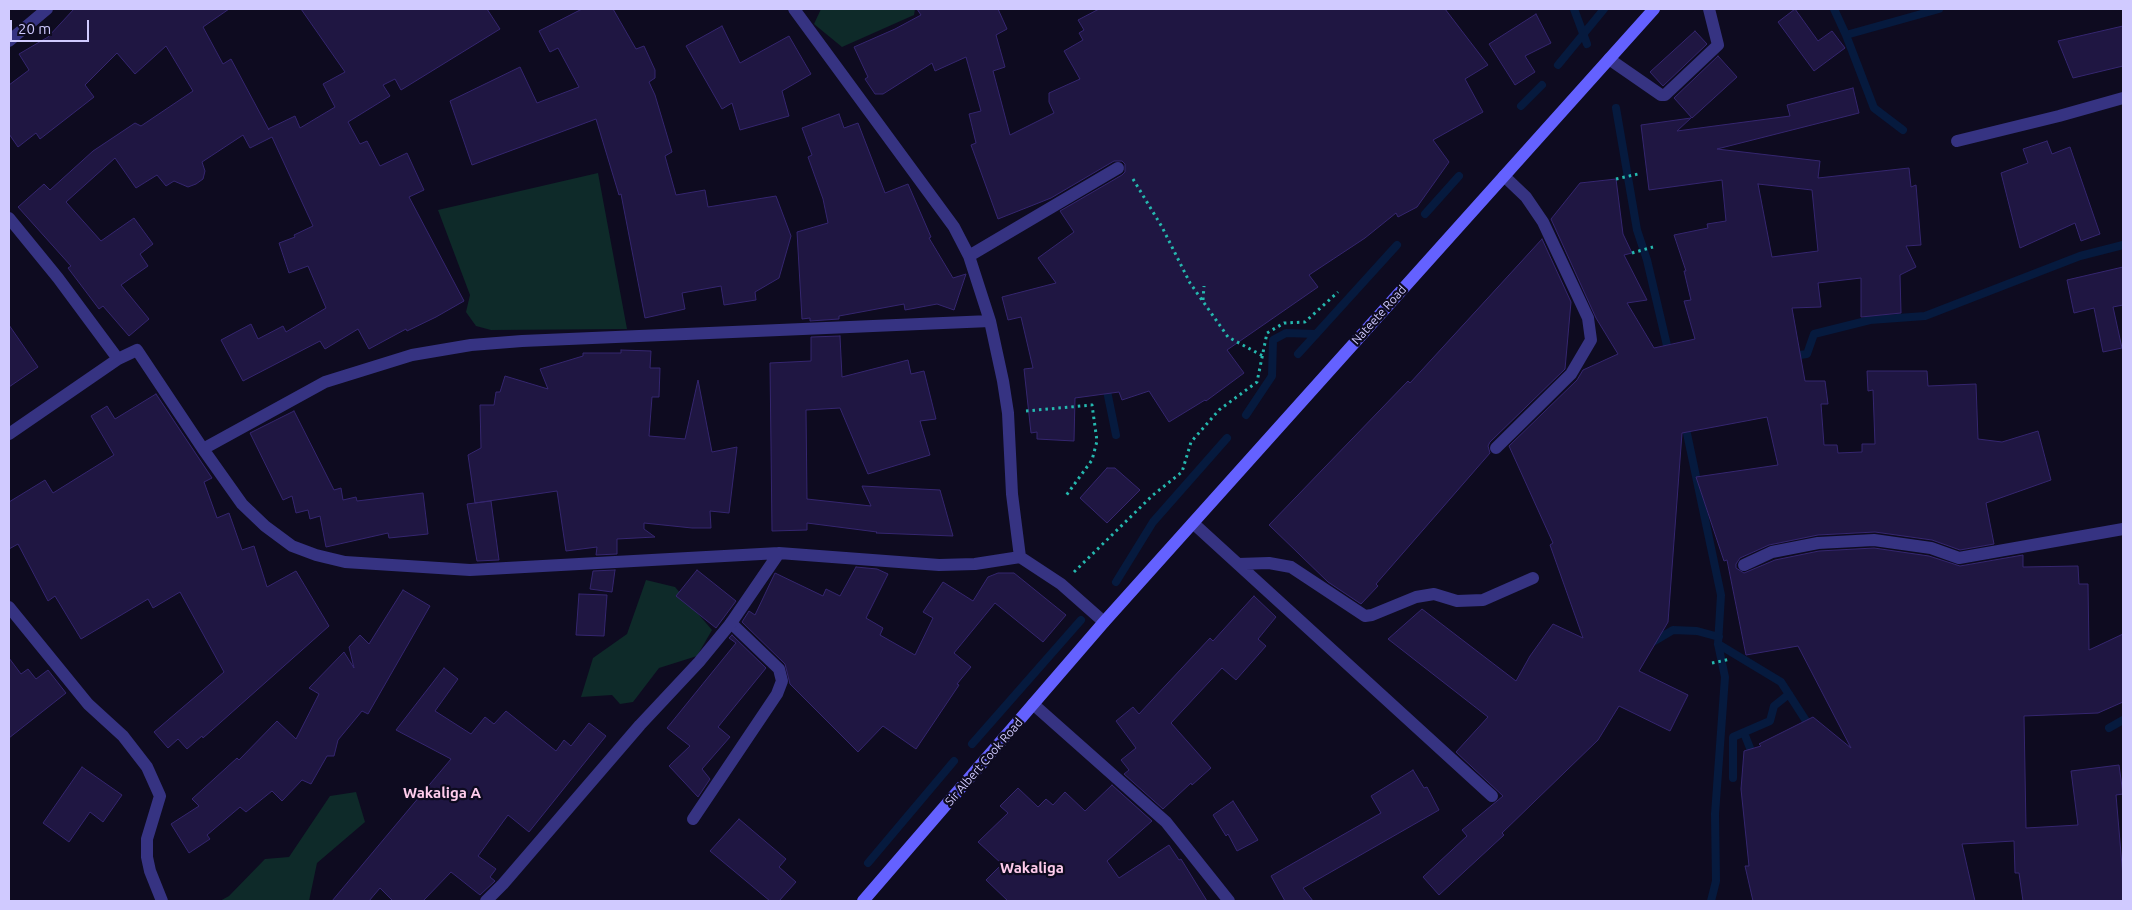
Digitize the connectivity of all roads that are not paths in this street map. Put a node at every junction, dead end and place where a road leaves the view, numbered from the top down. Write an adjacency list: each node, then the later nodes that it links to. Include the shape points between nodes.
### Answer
1 (47, 9): 5 (street)
2 (794, 9): 12 (street, via 954,227)
3 (1654, 9): 6 (main road, Nateete Road)
4 (1709, 9): 6 (street, via 1718,46 1665,95)
5 (9, 41)
6 (1609, 59): 10 (main road, Nateete Road)
7 (2123, 98): 8 (street)
8 (1957, 141)
9 (1118, 168): 12 (street)
10 (1504, 176): 16 (street, via 1526,197 1543,222 1588,318 1591,340 1571,374); 18 (main road, Nateete Road)
11 (9, 218): 14 (street)
12 (969, 256): 13 (street)
13 (990, 321): 17 (street, via 471,345 412,355 326,382); 21 (street, via 1008,413 1012,494)
14 (118, 359): 15 (street); 17 (street, via 137,350)
15 (9, 434)
16 (1496, 448)
17 (203, 449): 20 (street, via 242,504 265,526 292,546 346,562 470,570)
18 (1193, 523): 22 (street); 26 (main road, Nateete Road)
19 (2123, 529): 23 (street, via 1959,558 1931,548 1874,540 1818,543 1772,552)
20 (779, 553): 21 (street, via 939,565); 27 (street)
21 (1020, 558): 26 (street, via 1061,584)
22 (1238, 564): 24 (street, via 1269,563 1292,567 1365,616 1416,597 1434,594 1456,601 1483,600); 29 (street)
23 (1744, 564)
24 (1533, 578)
25 (9, 607): 31 (street, via 88,704 123,736 147,767 160,796 147,839 150,871)
26 (1104, 622): 28 (main road, Sir Albert Cook Road)
27 (731, 624): 30 (street, via 779,669 782,681 777,694); 32 (street)
28 (1033, 704): 33 (main road, Sir Albert Cook Road); 34 (street, via 1166,822)
29 (1492, 796)
30 (693, 819)
31 (162, 901)
32 (486, 901)
33 (863, 901)
34 (1229, 901)

